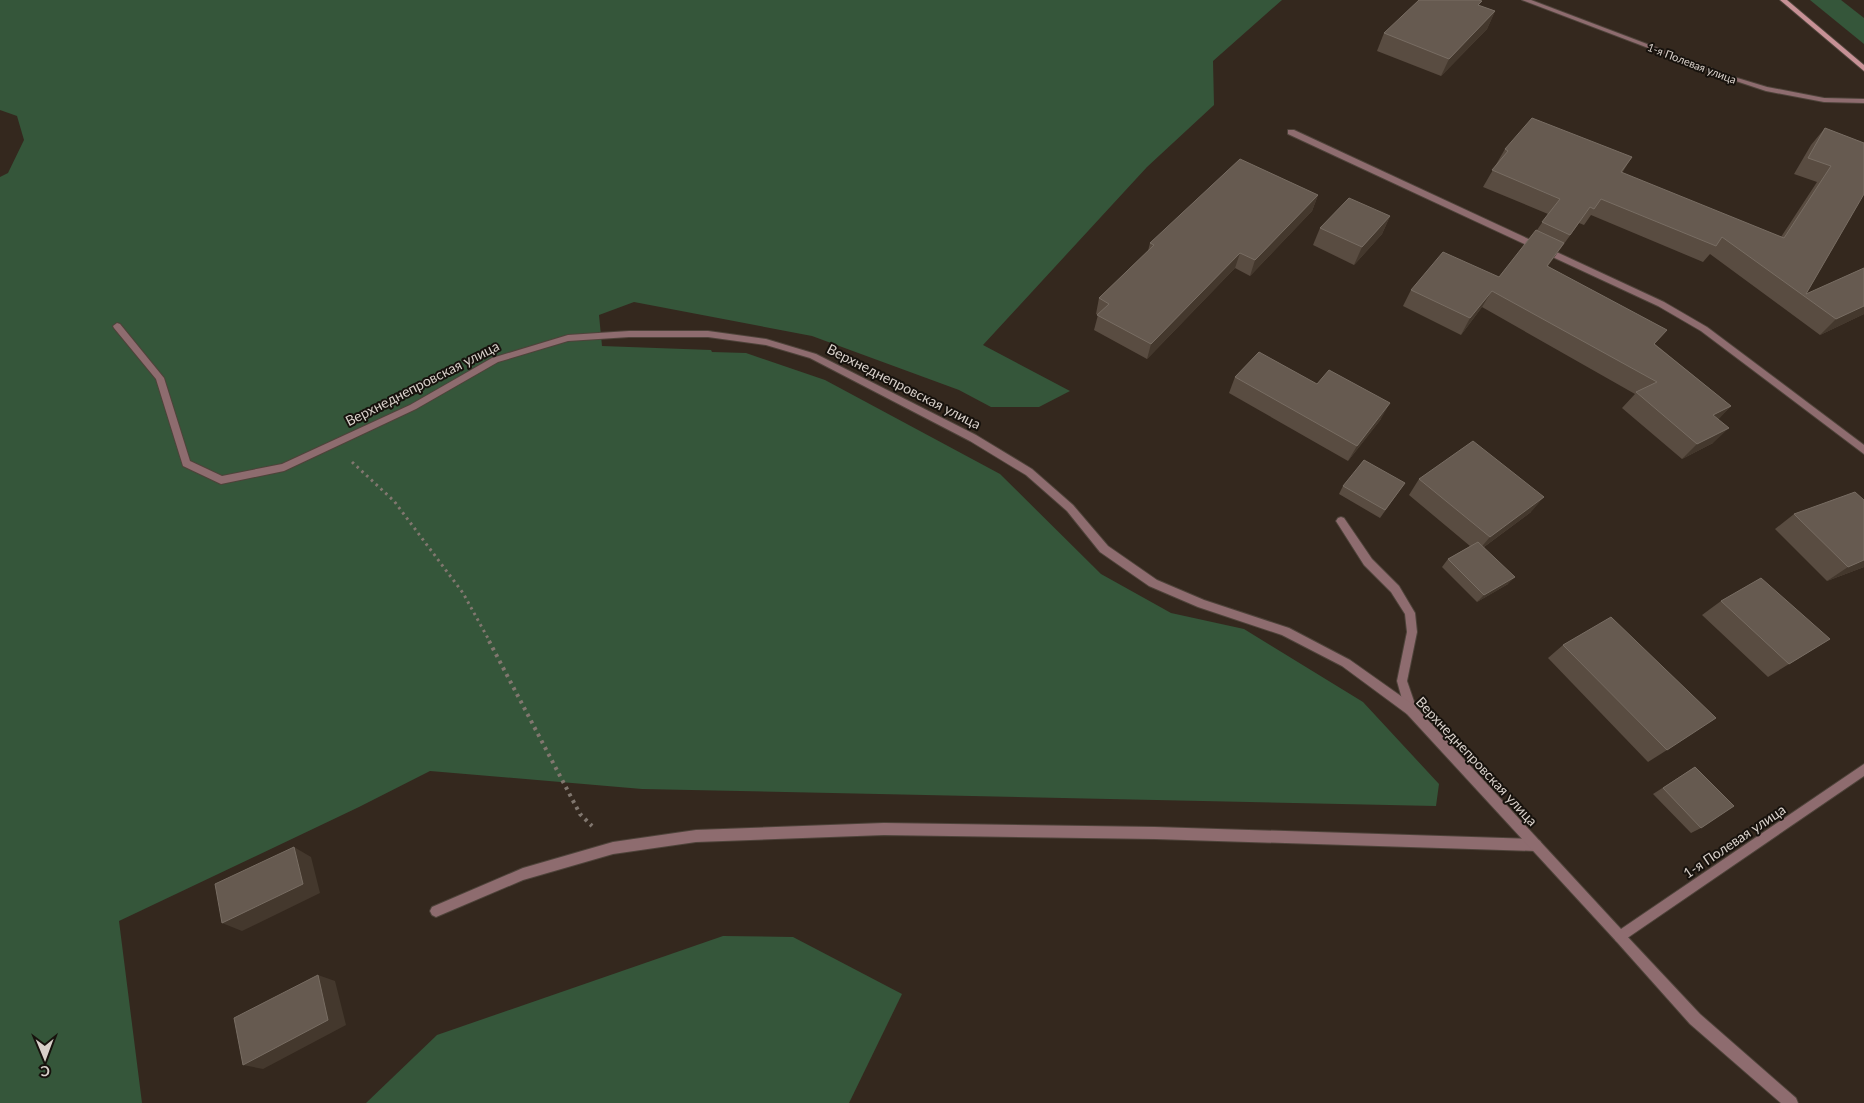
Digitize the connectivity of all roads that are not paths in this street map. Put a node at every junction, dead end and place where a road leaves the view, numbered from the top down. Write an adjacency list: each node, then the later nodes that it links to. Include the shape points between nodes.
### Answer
1 (1525, 0): 4 (street, 1-я Полевая улица, via 1766,89 1824,100)
2 (1782, 0): 3 (main road)
3 (1864, 69)
4 (1864, 101)
5 (1291, 132): 7 (street, via 1661,304 1704,329)
6 (117, 326): 9 (street, Верхнеднепровская улица, via 160,378 186,463 221,480 284,467 413,407 495,360 568,338 708,334 766,342 813,356 973,438 1029,472 1070,508 1104,549 1153,583 1202,604 1285,631 1346,662)
7 (1864, 450)
8 (1341, 521): 9 (street, via 1368,562 1395,589 1410,613 1412,632 1402,682)
9 (1411, 710): 11 (street, Верхнеднепровская улица)
10 (1864, 769): 13 (street, 1-я Полевая улица)
11 (1536, 845): 12 (street, via 1155,833 884,829 696,836 613,848 523,874); 13 (street, Верхнеднепровская улица)
12 (436, 911)
13 (1620, 937): 14 (street, Верхнеднепровская улица, via 1695,1019)
14 (1791, 1103)

